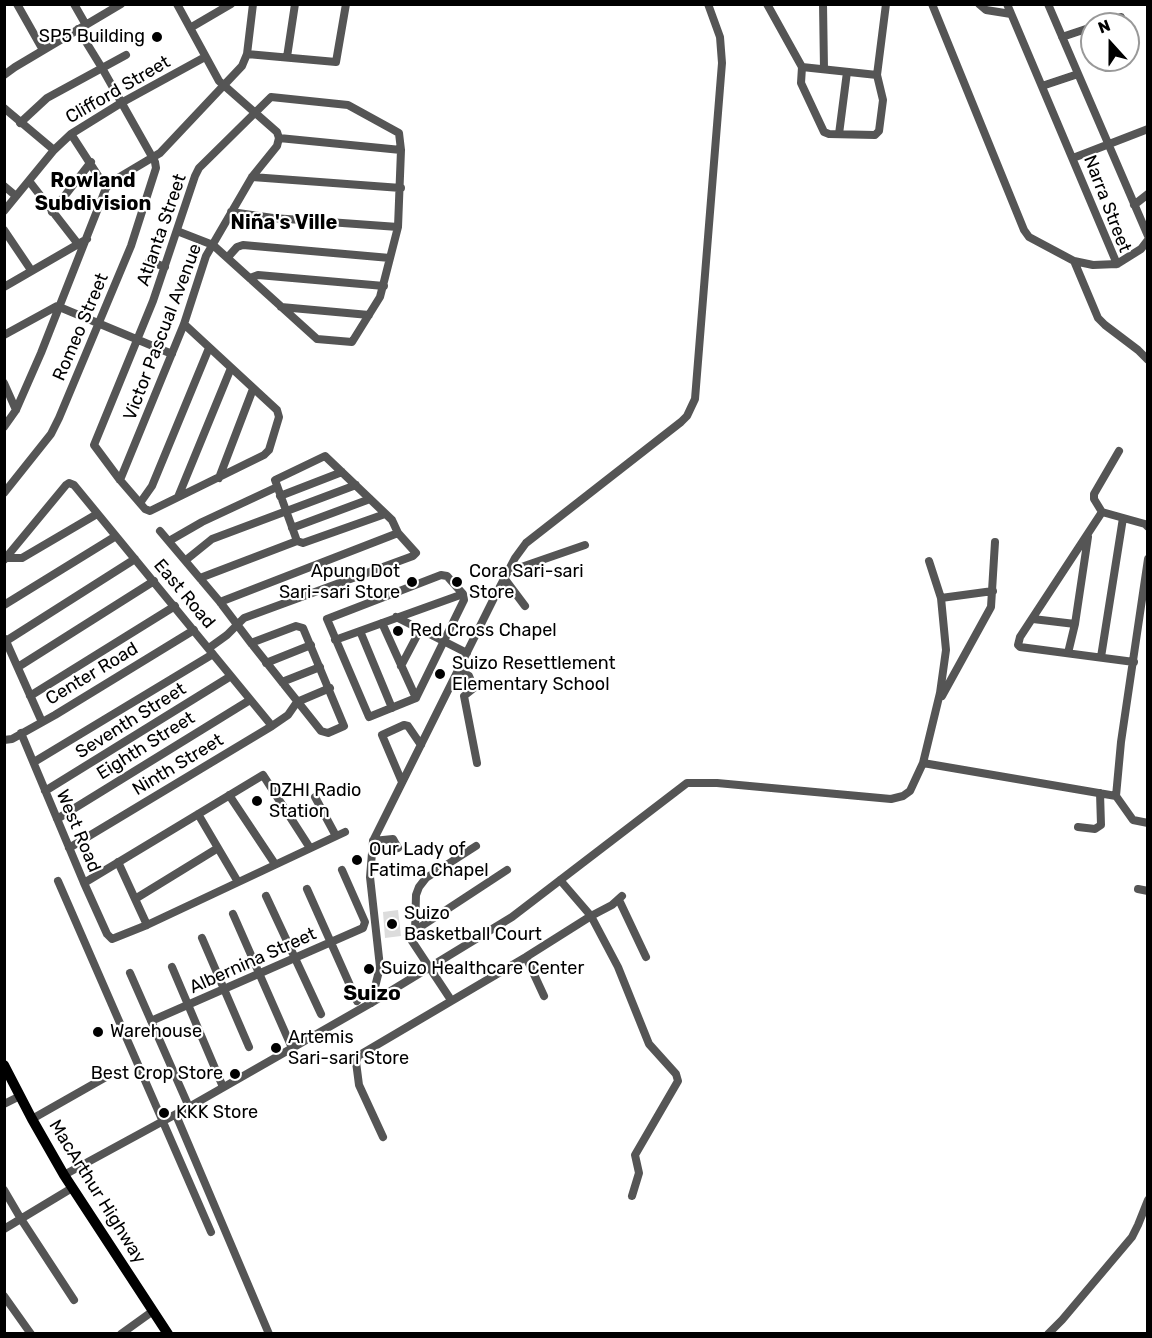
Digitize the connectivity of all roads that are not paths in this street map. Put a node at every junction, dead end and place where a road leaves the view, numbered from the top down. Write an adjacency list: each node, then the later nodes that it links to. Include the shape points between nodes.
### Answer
1 (17, 4): 23 (street)
2 (74, 4): 18 (street)
3 (121, 4): 18 (street)
4 (177, 4): 19 (street)
5 (231, 4): 19 (street)
6 (253, 4): 24 (street)
7 (296, 4): 27 (street)
8 (346, 4): 27 (street, via 336,62)
9 (708, 4): 126 (street, via 720,37 722,63 695,399 681,422 526,543)
10 (767, 4): 28 (street)
11 (823, 4): 30 (street)
12 (886, 4): 34 (street)
13 (932, 4): 73 (street, Narra Street, via 1024,230 1036,242)
14 (979, 4): 17 (street, via 986,10)
15 (1007, 4): 17 (street, Narra Street)
16 (1048, 4): 22 (street)
17 (1011, 14): 36 (street, Narra Street)
18 (86, 25): 20 (street)
19 (190, 28): 26 (street)
20 (78, 29): 23 (street); 29 (street)
21 (1080, 31): 22 (street)
22 (1062, 37): 32 (street)
23 (43, 50): 33 (street)
24 (246, 54): 27 (street); 35 (street, via 242,66)
25 (126, 55): 29 (street)
26 (205, 57): 35 (street); 37 (street, Clifford Street)
27 (287, 57)
28 (802, 67): 30 (street); 43 (street, via 801,83 824,132)
29 (102, 68): 37 (street); 40 (street, via 47,98)
30 (824, 69): 31 (street)
31 (846, 72): 34 (street); 43 (street)
32 (1078, 74): 36 (street); 45 (street)
33 (5, 75)
34 (877, 75): 43 (street, via 883,100 879,131 875,135)
35 (223, 86): 39 (street); 49 (street)
36 (1042, 86): 48 (street, Narra Street)
37 (121, 103): 42 (street, Clifford Street); 49 (street)
38 (4, 108): 40 (street)
39 (255, 113): 44 (street); 47 (street, Atlanta Street, via 271,97 348,105 399,133); 64 (street, Atlanta Street, via 200,168)
40 (20, 123): 46 (street)
41 (1148, 129): 45 (street)
42 (71, 134): 46 (street, Clifford Street); 50 (street)
43 (839, 134)
44 (279, 138): 47 (street); 51 (street, Victor Pascual Avenue, via 278,146)
45 (1107, 144): 48 (street); 58 (street)
46 (54, 150): 52 (street, Clifford Street)
47 (401, 150): 55 (street)
48 (1073, 158): 74 (street, Narra Street)
49 (153, 159): 54 (street); 83 (street, Romeo Street, via 156,168 149,191)
50 (91, 162): 54 (street); 60 (street)
51 (252, 177): 55 (street); 61 (street, Victor Pascual Avenue)
52 (29, 181): 57 (street, Clifford Street); 60 (street)
53 (4, 186): 57 (street)
54 (106, 188): 66 (street)
55 (401, 188): 62 (street)
56 (1148, 194): 58 (street)
57 (16, 196): 59 (street, Clifford Street)
58 (1134, 205): 65 (street)
59 (4, 211)
60 (52, 212): 68 (street)
61 (231, 212): 62 (street); 69 (street, Victor Pascual Avenue)
62 (398, 227): 71 (street)
63 (4, 230): 76 (street)
64 (177, 231): 69 (street); 75 (street, Atlanta Street)
65 (1148, 236)
66 (87, 239): 68 (street); 80 (street)
67 (1148, 240): 74 (street)
68 (78, 244): 76 (street)
69 (213, 245): 70 (street); 84 (street, Victor Pascual Avenue)
70 (228, 257): 71 (street, via 243,245); 77 (street)
71 (390, 258): 78 (street)
72 (149, 261): 75 (street)
73 (1074, 261): 74 (street, Narra Street); 89 (street, via 1098,318)
74 (1117, 264)
75 (165, 267): 86 (street, Atlanta Street)
76 (31, 270): 79 (street)
77 (250, 278): 78 (street, via 258,275); 81 (street)
78 (384, 286): 82 (street)
79 (4, 287)
80 (61, 307): 83 (street); 85 (street, via 50,309); 93 (street)
81 (280, 307): 82 (street); 82 (street, via 317,339 331,341 352,342)
82 (369, 315)
83 (99, 324): 86 (street); 101 (street, Romeo Street, via 51,434)
84 (184, 324): 87 (street); 88 (street, Victor Pascual Avenue)
85 (4, 335)
86 (136, 340): 88 (street); 98 (street, Atlanta Street, via 94,445)
87 (209, 348): 90 (street); 105 (street, via 152,486)
88 (172, 354): 98 (street, Victor Pascual Avenue)
89 (1148, 360)
90 (231, 368): 92 (street); 103 (street)
91 (4, 383): 93 (street)
92 (253, 389): 97 (street); 97 (street, via 277,410 279,417 269,450)
93 (16, 410): 94 (street)
94 (4, 427)
95 (1119, 451): 107 (street, via 1094,494)
96 (342, 472): 99 (street); 100 (street, via 325,456 278,478); 102 (street)
97 (219, 478): 103 (street)
98 (120, 480): 105 (street)
99 (356, 485): 104 (street); 106 (street)
100 (277, 487): 102 (street); 117 (street)
101 (5, 490)
102 (280, 496): 106 (street)
103 (178, 497): 105 (street, via 150,511)
104 (370, 499): 109 (street); 112 (street)
105 (140, 503)
106 (286, 512): 112 (street); 124 (street, via 212,539)
107 (1101, 512): 110 (street); 114 (street)
108 (97, 514): 116 (street, East Road); 121 (street, via 22,558); 121 (street, East Road, via 69,483)
109 (386, 514): 115 (street); 118 (street, via 303,543)
110 (1123, 518): 111 (street); 153 (street)
111 (1148, 527)
112 (292, 528): 118 (street)
113 (160, 531): 117 (street)
114 (1089, 532): 138 (street); 141 (street)
115 (398, 533): 133 (street); 140 (street, via 415,550 413,556 244,618)
116 (116, 536): 122 (street, East Road); 134 (street)
117 (169, 541): 124 (street)
118 (297, 541): 127 (street)
119 (996, 542): 130 (street)
120 (585, 545): 126 (street)
121 (5, 559)
122 (135, 559): 128 (street, East Road); 145 (street)
123 (1148, 559): 129 (street)
124 (186, 561): 127 (street)
125 (929, 561): 132 (street)
126 (506, 575): 136 (street); 151 (street)
127 (200, 578): 133 (street)
128 (154, 581): 135 (street, East Road); 157 (street)
129 (1146, 581): 154 (street)
130 (993, 591): 132 (street); 161 (street, via 991,607)
131 (463, 594): 137 (street); 146 (street, via 447,576 441,575 329,617 327,622); 147 (street, via 464,600)
132 (941, 598): 159 (street)
133 (220, 602): 140 (street)
134 (4, 605)
135 (175, 606): 142 (street, East Road); 165 (street)
136 (525, 606)
137 (396, 618): 139 (street); 143 (street)
138 (1033, 619): 141 (street); 152 (street, via 1017,641 1020,647)
139 (382, 623): 144 (street); 156 (street)
140 (237, 624): 148 (street); 150 (street)
141 (1075, 624): 152 (street)
142 (194, 630): 150 (street, East Road); 171 (street, Center Road)
143 (420, 630): 147 (street); 156 (street)
144 (360, 631): 146 (street); 170 (street)
145 (5, 639): 157 (street)
146 (335, 640): 170 (street, via 369,717)
147 (444, 642): 151 (street); 166 (street)
148 (251, 644): 149 (street, via 300,626); 155 (street)
149 (311, 645): 155 (street); 158 (street)
150 (211, 651): 162 (street, East Road); 177 (street)
151 (467, 652): 160 (street)
152 (1068, 653): 153 (street)
153 (1101, 657): 154 (street)
154 (1134, 662): 184 (street)
155 (266, 663): 163 (street)
156 (401, 666): 166 (street)
157 (18, 667): 165 (street)
158 (320, 668): 163 (street); 164 (street)
159 (944, 669): 161 (street); 169 (street)
160 (459, 670): 175 (street); 179 (street, via 469,676 474,687 464,696)
161 (956, 673): 169 (street)
162 (231, 676): 167 (street, East Road); 181 (street, Seventh Street)
163 (282, 682): 168 (street)
164 (330, 688): 168 (street); 168 (street, via 344,723 341,728 324,733)
165 (30, 696): 171 (street)
166 (416, 699): 170 (street)
167 (250, 700): 172 (street, East Road); 187 (street, Eighth Street)
168 (297, 702): 172 (street, Ninth Street, via 288,715)
169 (938, 703): 178 (street)
170 (392, 708)
171 (42, 722): 173 (street, Center Road)
172 (272, 726): 194 (street, Ninth Street)
173 (21, 733): 174 (street, Center Road); 177 (street, West Road)
174 (8, 739): 176 (street, Center Road)
175 (421, 745): 180 (street); 180 (street, via 408,726 382,735)
176 (4, 746)
177 (34, 762): 181 (street, West Road)
178 (923, 762): 182 (street); 202 (street, via 910,791 891,799 687,783)
179 (477, 763)
180 (402, 782): 192 (street)
181 (45, 791): 187 (street, West Road)
182 (1100, 793): 184 (street); 189 (street, via 1101,825 1095,829)
183 (229, 795): 186 (street); 196 (street, via 263,775); 199 (street)
184 (1116, 796): 188 (street, via 1133,820)
185 (315, 797): 191 (street)
186 (198, 814): 195 (street); 198 (street)
187 (57, 819): 194 (street, West Road)
188 (1148, 823)
189 (1078, 827)
190 (345, 832): 191 (street)
191 (336, 836): 196 (street)
192 (373, 841): 197 (street, via 393,839); 228 (street, via 370,877 380,967)
193 (477, 846): 214 (street, via 426,878 419,887)
194 (69, 848): 205 (street, West Road)
195 (218, 848): 204 (street); 210 (street)
196 (310, 848): 199 (street)
197 (398, 848)
198 (118, 862): 205 (street); 210 (street)
199 (275, 864): 204 (street)
200 (342, 870): 216 (street, Albernina Street, via 366,926)
201 (507, 870): 214 (street)
202 (560, 880): 212 (street); 221 (street, via 519,912)
203 (58, 881): 242 (street)
204 (238, 882): 213 (street)
205 (84, 883): 213 (street, West Road, via 112,939)
206 (307, 889): 216 (street)
207 (1138, 889): 208 (street)
208 (1148, 891)
209 (266, 896): 219 (street)
210 (135, 899): 213 (street)
211 (233, 914): 223 (street)
212 (591, 916): 217 (street); 218 (street, via 621,898); 247 (street, via 618,967 649,1044 678,1079 635,1155 639,1173)
213 (147, 925)
214 (415, 931): 221 (street, via 408,935)
215 (202, 938): 224 (street)
216 (331, 943): 219 (street, Albernina Street); 227 (street)
217 (526, 957): 225 (street); 226 (street)
218 (646, 957)
219 (295, 959): 223 (street, Albernina Street); 230 (street)
220 (172, 967): 229 (street)
221 (429, 968): 226 (street); 228 (street)
222 (130, 973): 231 (street)
223 (259, 975): 224 (street, Albernina Street); 233 (street)
224 (224, 990): 229 (street, Albernina Street); 232 (street)
225 (544, 996)
226 (451, 1000): 243 (street, via 357,1059 359,1085)
227 (357, 1001)
228 (371, 1003): 233 (street)
229 (188, 1006): 231 (street, Albernina Street); 236 (street)
230 (321, 1014)
231 (151, 1021): 239 (street)
232 (249, 1047)
233 (292, 1048): 236 (street)
234 (4, 1065): 237 (highway, MacArthur Highway)
235 (113, 1073): 241 (street)
236 (223, 1087): 239 (street)
237 (20, 1096): 238 (street); 241 (highway, MacArthur Highway)
238 (4, 1104)
239 (189, 1107): 240 (street)
240 (176, 1115): 242 (street); 258 (street)
241 (32, 1119): 244 (highway, MacArthur Highway)
242 (163, 1122): 244 (street); 251 (street)
243 (383, 1137)
244 (64, 1175): 245 (highway, MacArthur Highway)
245 (72, 1188): 249 (street); 254 (highway, MacArthur Highway)
246 (4, 1190): 249 (street)
247 (632, 1196)
248 (1148, 1200): 259 (street, via 1132,1237)
249 (21, 1219): 250 (street); 253 (street)
250 (4, 1229)
251 (211, 1232)
252 (4, 1296): 255 (street)
253 (74, 1300)
254 (153, 1311): 256 (street); 257 (highway, MacArthur Highway)
255 (31, 1334)
256 (121, 1334)
257 (168, 1334)
258 (269, 1334)
259 (1048, 1334)

